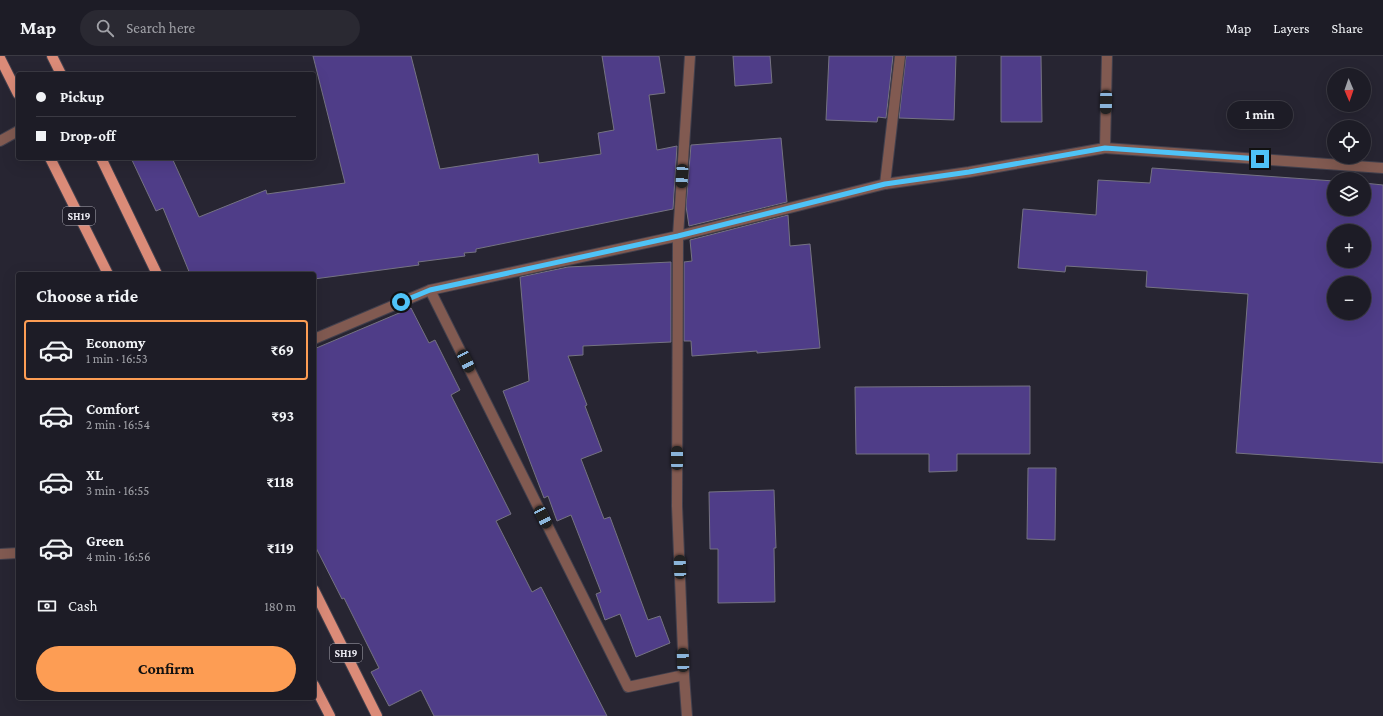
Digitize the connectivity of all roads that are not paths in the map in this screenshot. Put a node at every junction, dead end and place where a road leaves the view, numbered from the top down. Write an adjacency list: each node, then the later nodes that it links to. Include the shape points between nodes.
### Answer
1 (52, 56): 6 (main road)
2 (690, 56): 15 (street)
3 (900, 56): 14 (street)
4 (1107, 56): 10 (street)
5 (0, 58): 7 (main road)
6 (59, 72)
7 (16, 90)
8 (16, 132): 9 (street)
9 (0, 142)
10 (1105, 148): 13 (street); 14 (street)
11 (51, 160): 16 (main road, SH19)
12 (102, 160): 17 (main road)
13 (1383, 168)
14 (885, 184): 15 (street)
15 (678, 236): 18 (street); 23 (street, via 677,506)
16 (107, 272)
17 (156, 272)
18 (430, 290): 19 (street); 23 (street, via 628,687)
19 (316, 338)
20 (16, 553): 21 (street)
21 (0, 554)
22 (316, 594): 26 (main road, SH19)
23 (684, 675): 27 (street)
24 (316, 689): 25 (main road)
25 (330, 716)
26 (377, 716)
27 (688, 716)

